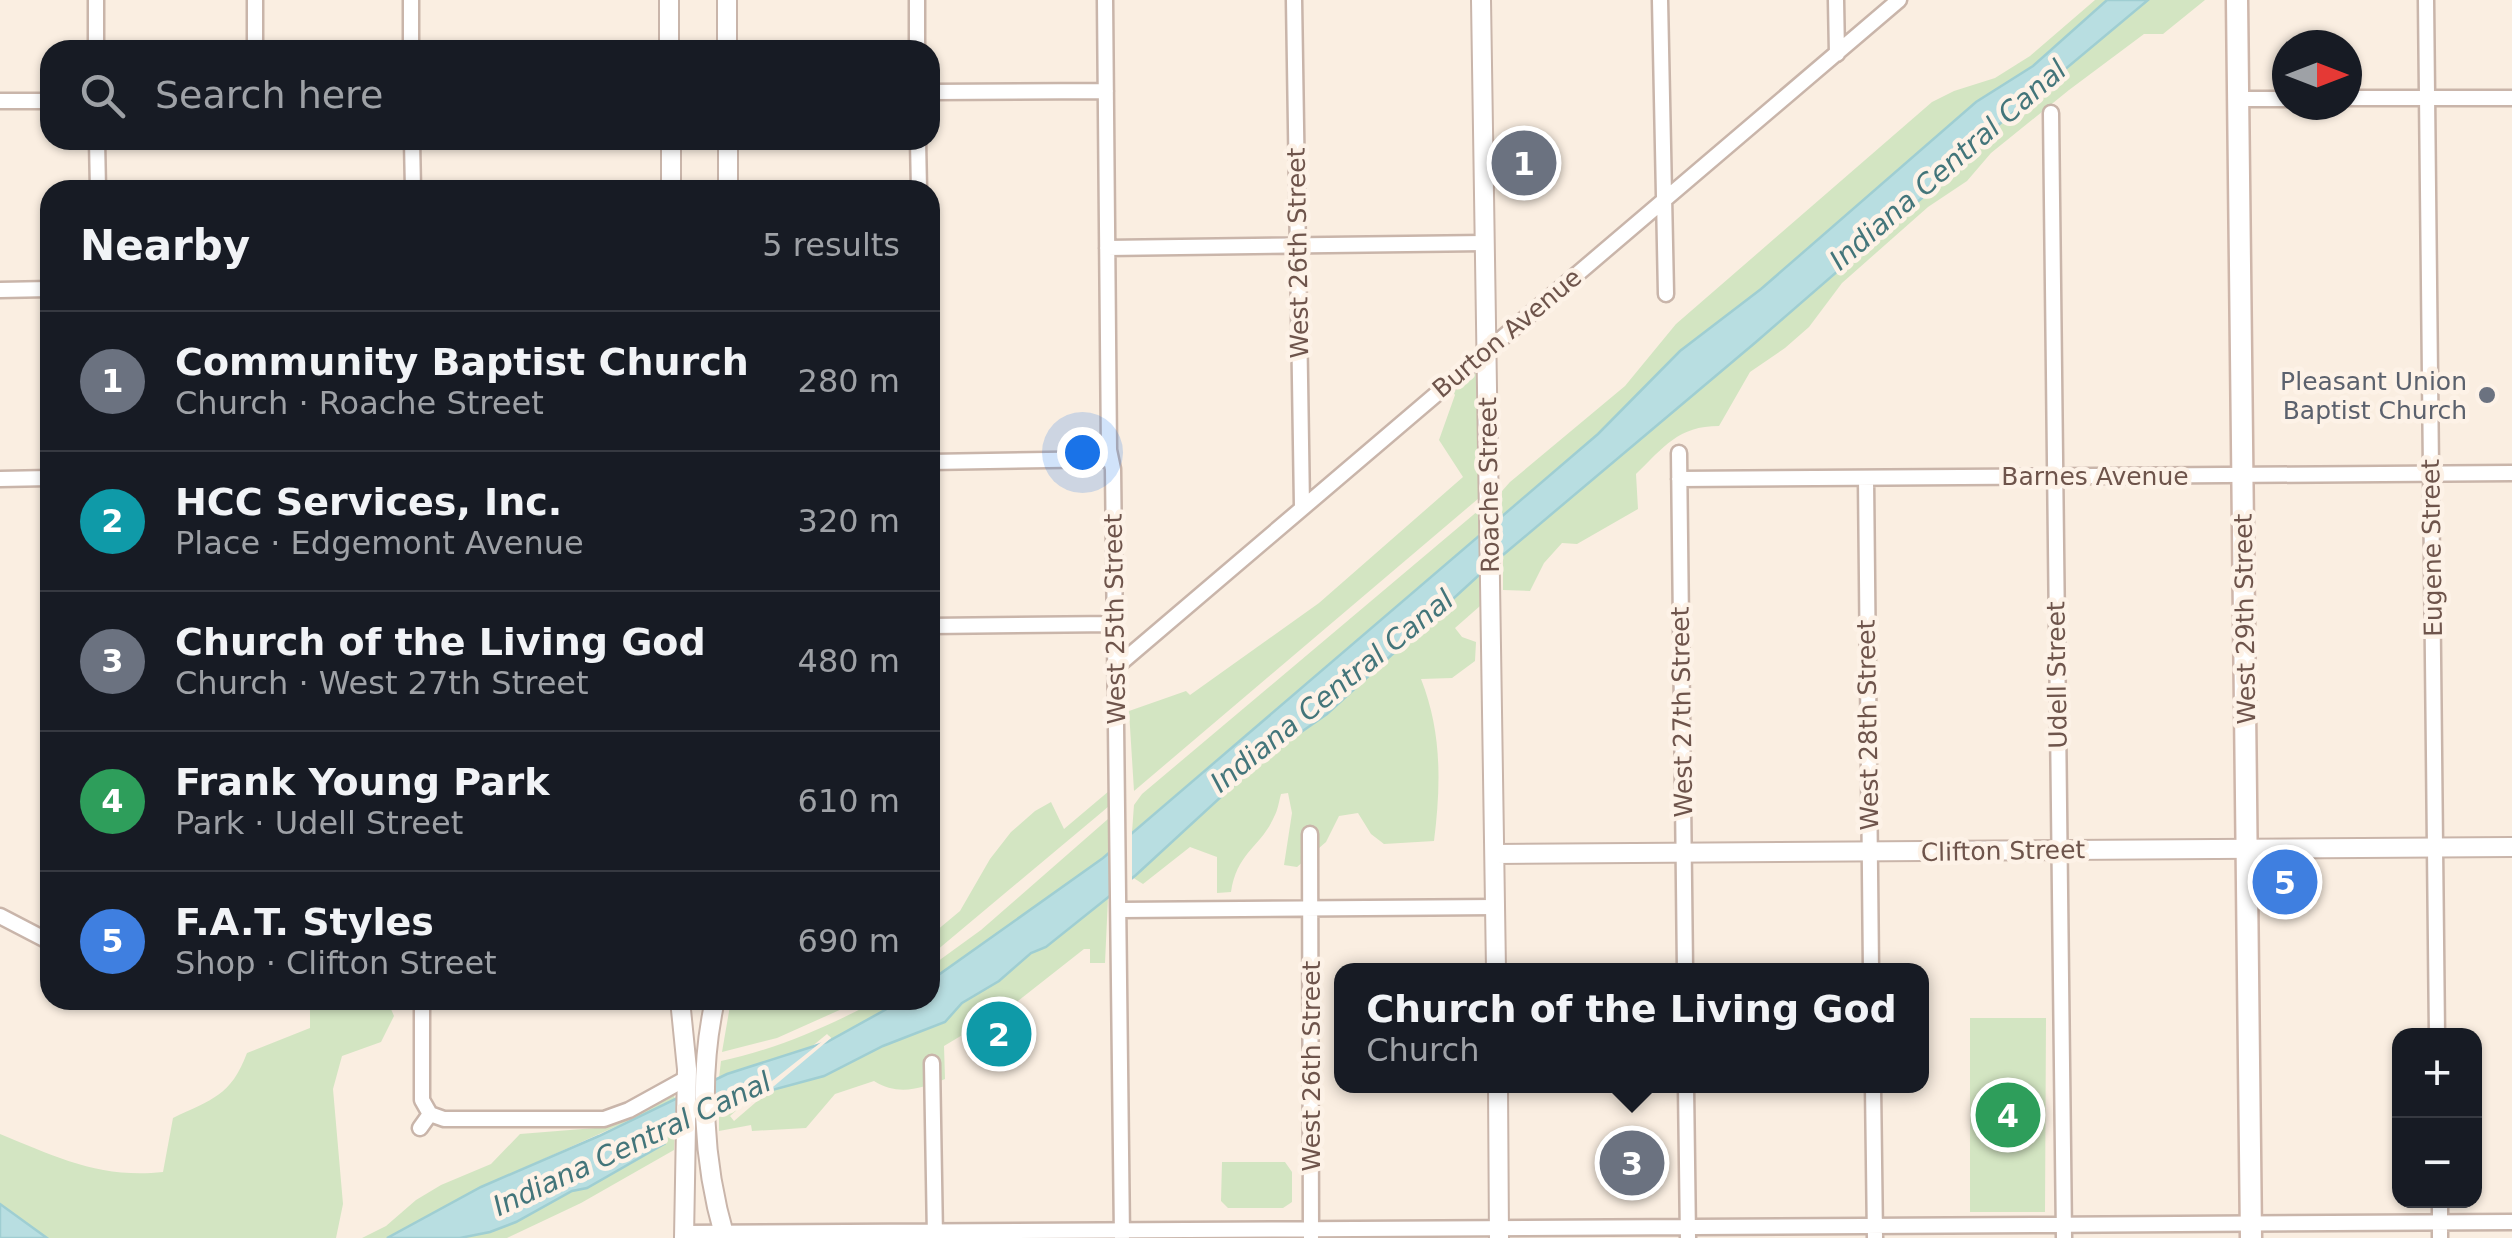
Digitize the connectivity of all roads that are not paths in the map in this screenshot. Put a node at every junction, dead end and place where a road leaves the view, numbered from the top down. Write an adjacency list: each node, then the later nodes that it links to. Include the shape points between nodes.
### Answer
1 (96, 0): 15 (street)
2 (255, 0): 16 (street)
3 (411, 0): 17 (street)
4 (669, 0): 18 (street)
5 (726, 0): 19 (street)
6 (917, 0): 20 (street)
7 (1105, 0): 22 (street, West 25th Street)
8 (1294, 0): 44 (street, West 26th Street)
9 (1481, 0): 43 (street, Roache Street)
10 (1660, 0): 42 (street)
11 (1836, 0): 21 (street)
12 (1899, 0): 21 (street, Burton Avenue)
13 (2237, 0): 27 (main road, West 29th Street)
14 (2426, 0): 25 (street, Eugene Street)
15 (96, 40)
16 (255, 40)
17 (411, 40)
18 (669, 40)
19 (727, 40)
20 (917, 40)
21 (1837, 54): 42 (street, Burton Avenue)
22 (1106, 90): 23 (street); 45 (street, West 25th Street)
23 (940, 92)
24 (2362, 98): 25 (street)
25 (2427, 98): 26 (street); 53 (street, Eugene Street)
26 (2512, 98)
27 (2238, 99): 28 (street); 55 (main road, West 29th Street)
28 (2272, 99)
29 (0, 101): 30 (street)
30 (40, 101)
31 (2051, 113): 56 (street, Udell Street)
32 (98, 150): 37 (street)
33 (412, 150): 38 (street)
34 (670, 150): 39 (street)
35 (728, 150): 40 (street)
36 (918, 150): 41 (street)
37 (98, 180)
38 (413, 180)
39 (671, 180)
40 (728, 180)
41 (919, 180)
42 (1664, 200): 48 (street); 49 (street, Burton Avenue)
43 (1485, 244): 44 (street); 49 (street, Roache Street)
44 (1297, 246): 45 (street); 61 (street, West 26th Street)
45 (1107, 248): 51 (street, West 25th Street)
46 (40, 289): 47 (street)
47 (0, 290)
48 (1666, 294)
49 (1487, 350): 61 (street, Burton Avenue); 71 (street, Roache Street)
50 (1679, 452): 59 (street, West 27th Street)
51 (1111, 459): 52 (street); 62 (street, West 25th Street)
52 (940, 462)
53 (2431, 473): 54 (street, Barnes Avenue); 55 (street, Barnes Avenue); 67 (street, Eugene Street)
54 (2512, 473)
55 (2243, 475): 56 (street, Barnes Avenue); 68 (main road, West 29th Street)
56 (2055, 476): 60 (street, Barnes Avenue); 69 (street, Udell Street)
57 (0, 478): 58 (street)
58 (40, 478)
59 (1679, 479): 60 (street, Barnes Avenue); 72 (street, West 27th Street)
60 (1866, 479): 70 (street, West 28th Street)
61 (1302, 506): 64 (street, Burton Avenue)
62 (1115, 624): 63 (street); 64 (street, West 25th Street)
63 (940, 626)
64 (1116, 667): 73 (street, West 25th Street)
65 (1310, 834): 75 (street, West 26th Street)
66 (2512, 847): 67 (street, Clifton Street)
67 (2435, 848): 68 (street, Clifton Street); 84 (street, Eugene Street)
68 (2249, 850): 69 (street, Clifton Street); 95 (main road, West 29th Street)
69 (2060, 851): 70 (street, Clifton Street); 94 (street, Udell Street)
70 (1870, 853): 72 (street, Clifton Street); 80 (street, West 28th Street)
71 (1494, 854): 72 (street, Clifton Street); 74 (street, Roache Street)
72 (1684, 854): 79 (street, West 27th Street)
73 (1120, 906): 75 (street); 99 (street, West 25th Street)
74 (1496, 907): 75 (street); 78 (street, Roache Street)
75 (1311, 910): 100 (street, West 26th Street)
76 (0, 916): 77 (street)
77 (40, 937)
78 (1496, 963)
79 (1685, 963)
80 (1871, 963)
81 (422, 1010): 90 (street, via 422,1100)
82 (681, 1010): 86 (street)
83 (714, 1010): 102 (street, via 706,1068 708,1138)
84 (2438, 1028)
85 (932, 1063): 103 (street)
86 (687, 1084): 90 (street, via 604,1119); 101 (street)
87 (1498, 1093): 98 (street)
88 (1686, 1093): 96 (street)
89 (1873, 1093): 97 (street)
90 (430, 1114): 91 (street)
91 (420, 1128)
92 (2512, 1222): 93 (street)
93 (2440, 1230): 95 (street)
94 (2064, 1231): 95 (street); 97 (street)
95 (2251, 1231)
96 (1688, 1232): 97 (street); 98 (street)
97 (1875, 1232)
98 (1499, 1233): 100 (street)
99 (1122, 1234): 100 (street); 103 (street)
100 (1312, 1234)
101 (684, 1235): 102 (street)
102 (724, 1235): 103 (street)
103 (934, 1235)

